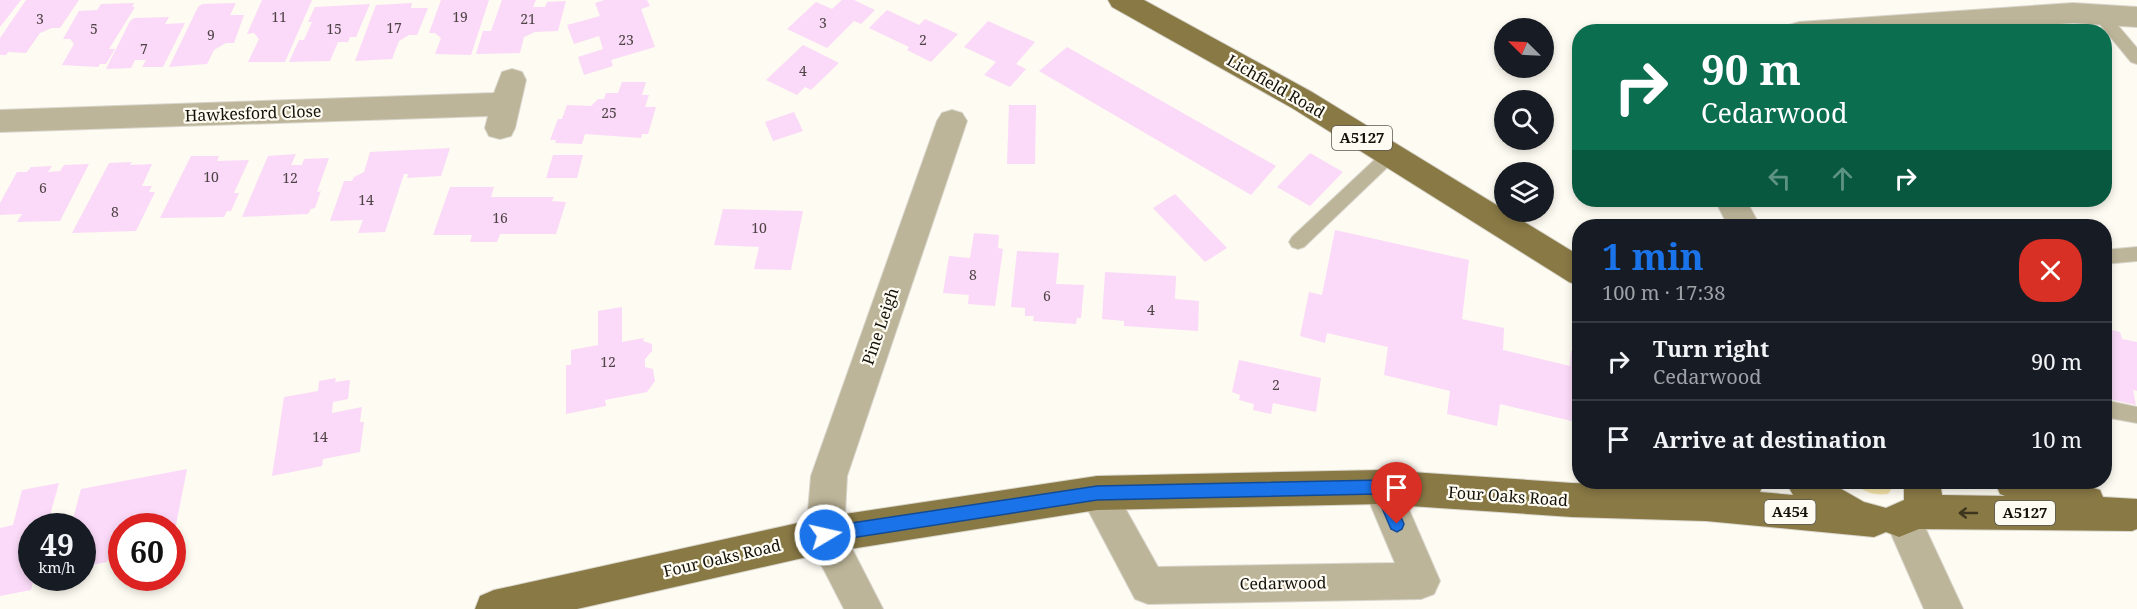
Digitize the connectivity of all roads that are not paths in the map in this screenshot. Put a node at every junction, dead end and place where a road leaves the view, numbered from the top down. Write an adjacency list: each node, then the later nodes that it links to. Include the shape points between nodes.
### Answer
1 (1131, 5): 11 (main road, Lichfield Road / A5127, via 1302,100)
2 (2093, 9): 3 (street); 4 (street); 5 (lane)
3 (2137, 17)
4 (1901, 24)
5 (2106, 24)
6 (2112, 30): 7 (lane)
7 (2137, 58)
8 (506, 104): 9 (street, Hawkesford Close)
9 (0, 121)
10 (952, 121): 26 (street, Pine Leigh, via 829,476)
11 (1390, 155): 12 (lane); 15 (main road, Lichfield Road / A5127)
12 (1298, 242)
13 (2137, 254): 14 (lane)
14 (2112, 256)
15 (1572, 268)
16 (2112, 410): 17 (lane)
17 (2137, 415)
18 (1381, 487): 22 (main road, Four Oaks Road / A454); 22 (street, Cedarwood, via 1421,581 1148,586); 23 (main road, Four Oaks Road / A454, via 1572,500)
19 (1733, 489): 23 (main road)
20 (1812, 489): 24 (main road, via 1836,507)
21 (2039, 489): 25 (main road, A5127)
22 (1097, 493): 26 (main road, Four Oaks Road / A454)
23 (1706, 504): 24 (main road, Four Oaks Road / A454)
24 (1904, 509): 25 (main road, A5127, one-way to 24); 29 (street)
25 (2134, 514)
26 (825, 535): 27 (main road, Four Oaks Road / A454); 28 (street)
27 (494, 609)
28 (864, 609)
29 (1944, 609)

